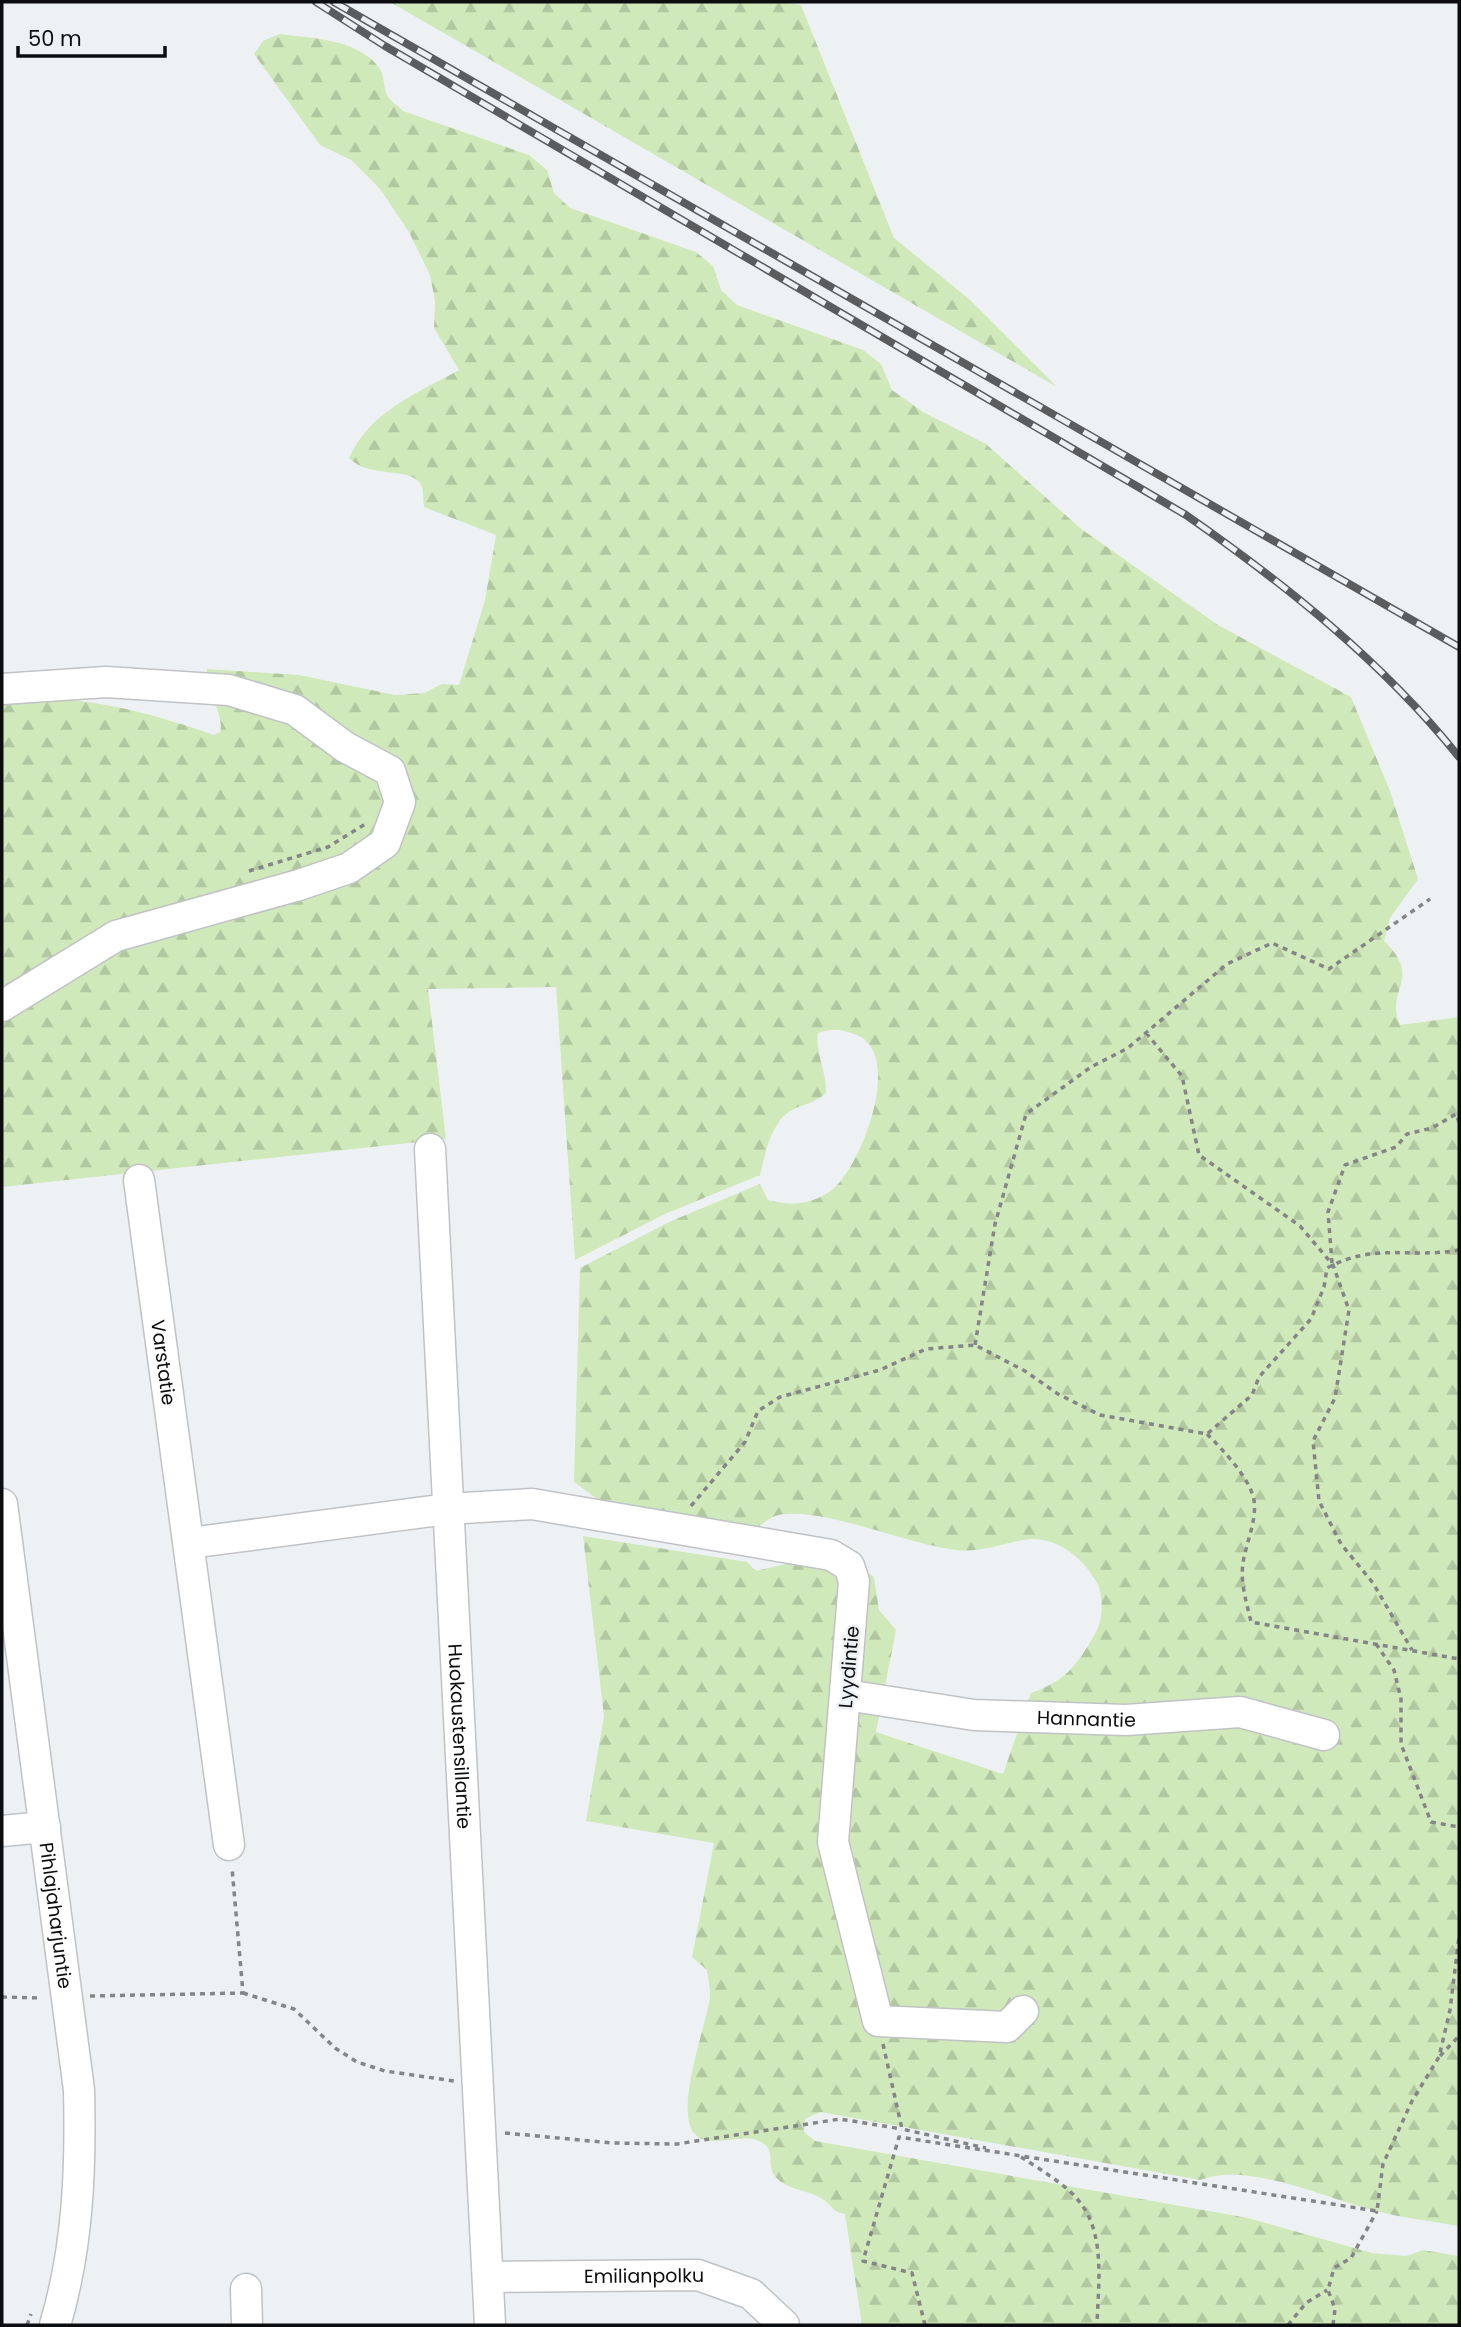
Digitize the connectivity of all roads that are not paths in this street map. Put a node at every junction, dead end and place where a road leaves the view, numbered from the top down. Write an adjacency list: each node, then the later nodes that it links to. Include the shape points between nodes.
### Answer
1 (2, 689): 2 (street, via 106,682 229,690 295,710 345,747 390,771 400,802 384,843 349,868 116,936)
2 (2, 1006)
3 (430, 1149): 6 (street, Huokaustensillantie)
4 (139, 1180): 7 (street, Varstatie)
5 (2, 1504): 10 (street, Pihlajaharjuntie)
6 (447, 1508): 7 (street); 8 (street, Lyydintie, via 532,1504 831,1555 849,1566 854,1581); 14 (street, Huokaustensillantie)
7 (190, 1543): 12 (street, Varstatie)
8 (846, 1695): 9 (street, Hannantie, via 974,1715 1126,1720 1240,1712); 13 (street, Lyydintie, via 833,1842 878,2021 1006,2027)
9 (1324, 1735)
10 (46, 1827): 11 (street); 16 (street, Pihlajaharjuntie, via 79,2090 80,2140 75,2238)
11 (2, 1831)
12 (229, 1845)
13 (1023, 2011)
14 (488, 2277): 18 (street, Huokaustensillantie); 19 (street, Emilianpolku, via 698,2275 751,2294)
15 (246, 2289): 17 (street)
16 (55, 2325)
17 (247, 2325)
18 (490, 2325)
19 (785, 2325)

